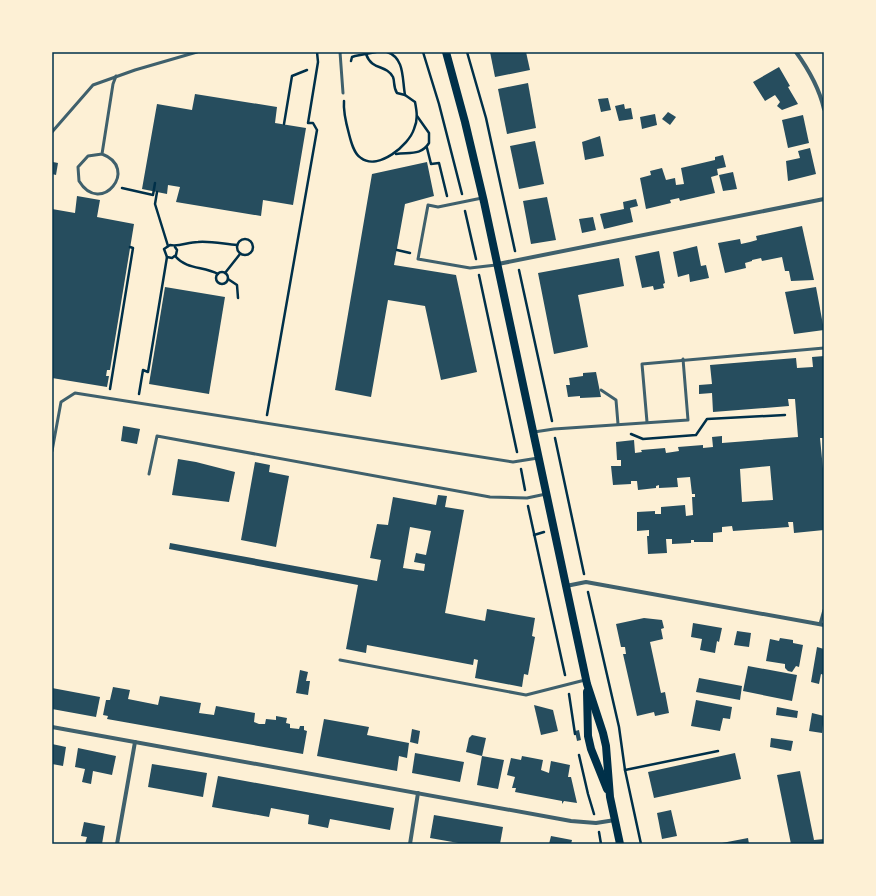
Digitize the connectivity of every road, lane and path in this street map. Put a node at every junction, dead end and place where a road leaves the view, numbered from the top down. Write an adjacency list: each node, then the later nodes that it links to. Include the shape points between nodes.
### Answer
1 (197, 52): 13 (lane)
2 (317, 52): 52 (path, via 318,62 308,123 313,123 317,130)
3 (340, 52): 14 (lane)
4 (376, 52): 10 (path)
5 (387, 52): 15 (path, via 393,54 402,67)
6 (423, 52): 28 (path, via 439,104)
7 (446, 52): 26 (main road)
8 (467, 52): 35 (path, via 486,118)
9 (796, 52): 16 (street, via 820,93)
10 (366, 54): 11 (path, via 352,57); 15 (path, via 372,64 393,77 394,89)
11 (351, 63)
12 (307, 70): 18 (path, via 292,76)
13 (116, 76): 19 (lane, via 93,85); 21 (lane)
14 (343, 93): 22 (path, via 344,117 352,145 360,158 368,162)
15 (405, 95): 17 (path, via 415,102)
16 (824, 109)
17 (417, 116): 20 (path, via 429,133); 22 (path, via 414,130)
18 (284, 124)
19 (52, 132)
20 (427, 148): 22 (path, via 417,153); 29 (path, via 431,164 439,163)
21 (102, 154): 24 (lane, via 108,156 117,166 117,180); 24 (lane, via 88,156 82,161 77,174 79,181 88,192 96,194 103,194)
22 (395, 154)
23 (155, 183): 24 (path, via 153,194)
24 (114, 186)
25 (157, 192): 31 (path, via 154,204)
26 (483, 197): 28 (lane); 40 (main road)
27 (824, 199): 40 (street)
28 (463, 202): 29 (lane); 41 (path)
29 (449, 205): 37 (lane, via 428,206)
30 (237, 245): 33 (path, via 202,241); 36 (path); 36 (path, via 244,239 252,244 251,254)
31 (168, 246): 33 (path); 39 (path, via 164,251)
32 (130, 247): 49 (path, via 134,248)
33 (175, 247): 38 (path)
34 (397, 250): 37 (path)
35 (515, 252)
36 (240, 254): 42 (path)
37 (419, 254): 41 (lane, via 418,259)
38 (175, 256): 39 (path); 43 (path, via 184,265)
39 (167, 257): 50 (path, via 148,372 142,370)
40 (498, 264): 41 (lane); 54 (main road)
41 (478, 268): 57 (path)
42 (225, 273): 43 (path); 44 (path)
43 (218, 274): 44 (path, via 216,279 219,283 226,283)
44 (228, 279): 45 (path, via 236,285)
45 (238, 298)
46 (824, 348): 47 (lane)
47 (683, 359): 51 (lane, via 642,364); 51 (lane, via 688,420)
48 (600, 390): 53 (lane, via 616,400)
49 (108, 399): 50 (lane); 55 (lane, via 75,393 61,402)
50 (137, 403): 52 (lane)
51 (647, 422): 53 (lane)
52 (265, 423): 57 (lane)
53 (618, 424): 54 (lane)
54 (533, 432): 56 (main road)
55 (52, 451)
56 (538, 458): 57 (lane); 59 (main road)
57 (519, 461): 60 (path)
58 (149, 474): 60 (lane, via 157,436 490,497)
59 (546, 494): 60 (lane); 65 (main road)
60 (527, 498): 64 (path)
61 (573, 526): 62 (path)
62 (568, 527)
63 (540, 533): 64 (path)
64 (534, 535): 71 (path)
65 (566, 586): 68 (street, via 586,582); 70 (main road)
66 (588, 595): 77 (path, via 619,727)
67 (824, 610): 68 (lane)
68 (822, 625)
69 (340, 660): 71 (lane, via 526,695)
70 (587, 682): 71 (lane); 79 (main road, via 603,730); 79 (main road, via 588,736)
71 (567, 685): 73 (path)
72 (52, 727): 74 (street)
73 (576, 739)
74 (135, 742): 78 (street); 85 (street)
75 (718, 751): 77 (path)
76 (579, 752): 80 (path)
77 (625, 770): 89 (path)
78 (418, 793): 83 (street, via 571,821 596,823); 86 (street)
79 (610, 797): 83 (main road)
80 (590, 800): 81 (path); 82 (path)
81 (595, 800)
82 (594, 811)
83 (615, 820): 88 (main road)
84 (599, 833): 87 (path)
85 (117, 844)
86 (410, 844)
87 (601, 844)
88 (620, 844)
89 (641, 844)

